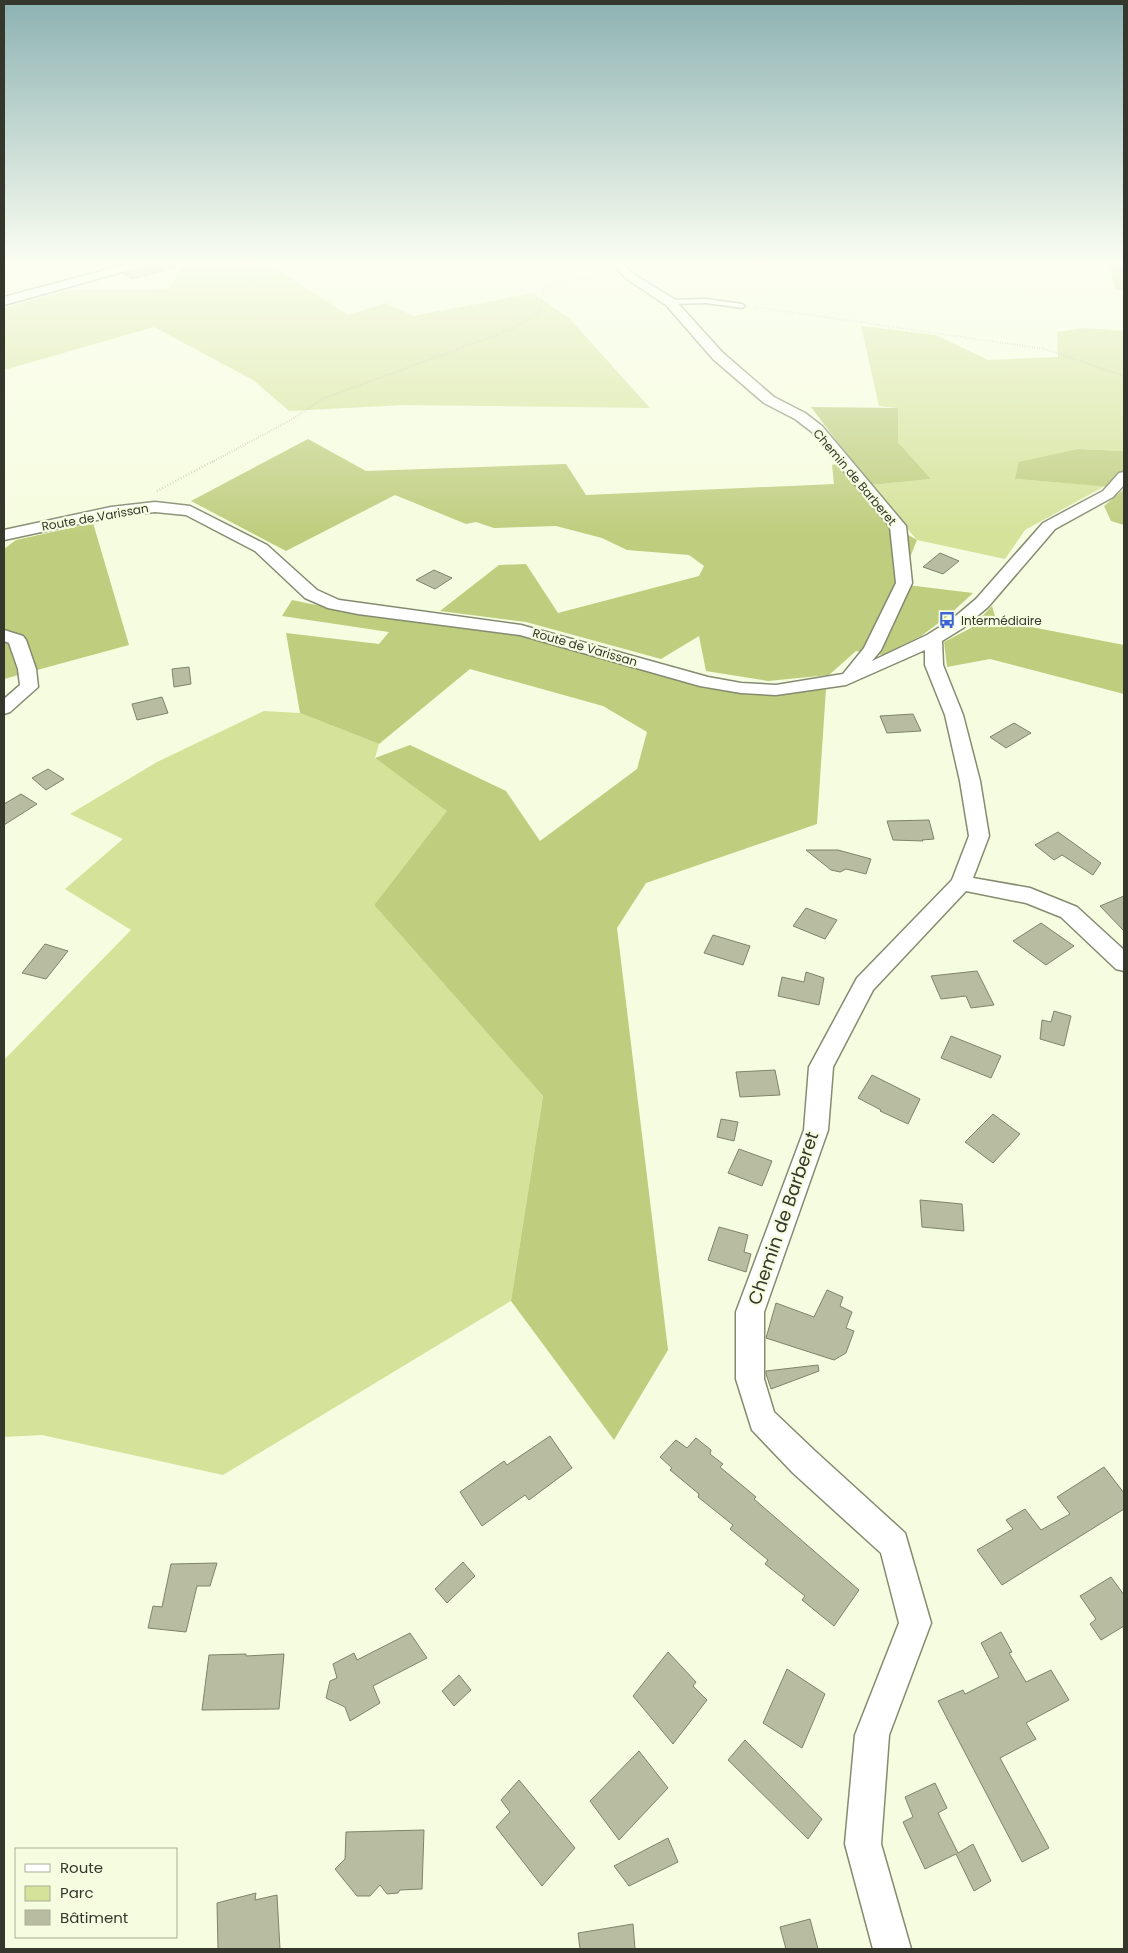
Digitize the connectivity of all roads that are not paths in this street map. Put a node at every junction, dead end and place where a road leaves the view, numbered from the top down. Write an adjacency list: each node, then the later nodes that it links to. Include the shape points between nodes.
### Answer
1 (715, 353): 6 (street, Chemin de Barberet, via 769,400 800,416 816,429 898,526 904,583 872,650)
2 (1124, 476): 5 (street, Route de Varissan, via 1108,494 1049,526 982,603)
3 (4, 534): 6 (street, Route de Varissan, via 110,512 155,507 190,511 262,548 311,594 334,604 521,630 706,682 741,688 776,690)
4 (4, 635): 7 (street, via 17,640 29,687)
5 (933, 639): 6 (street, Route de Varissan); 8 (street, Chemin de Barberet, via 934,664 954,715 979,836)
6 (846, 680)
7 (4, 708)
8 (961, 883): 9 (street, via 1030,896 1069,912); 10 (street, Chemin de Barberet, via 865,984 822,1067 816,1130 750,1312 750,1379 762,1420 894,1544 915,1623 872,1735 863,1844)
9 (1124, 964)
10 (892, 1949)

